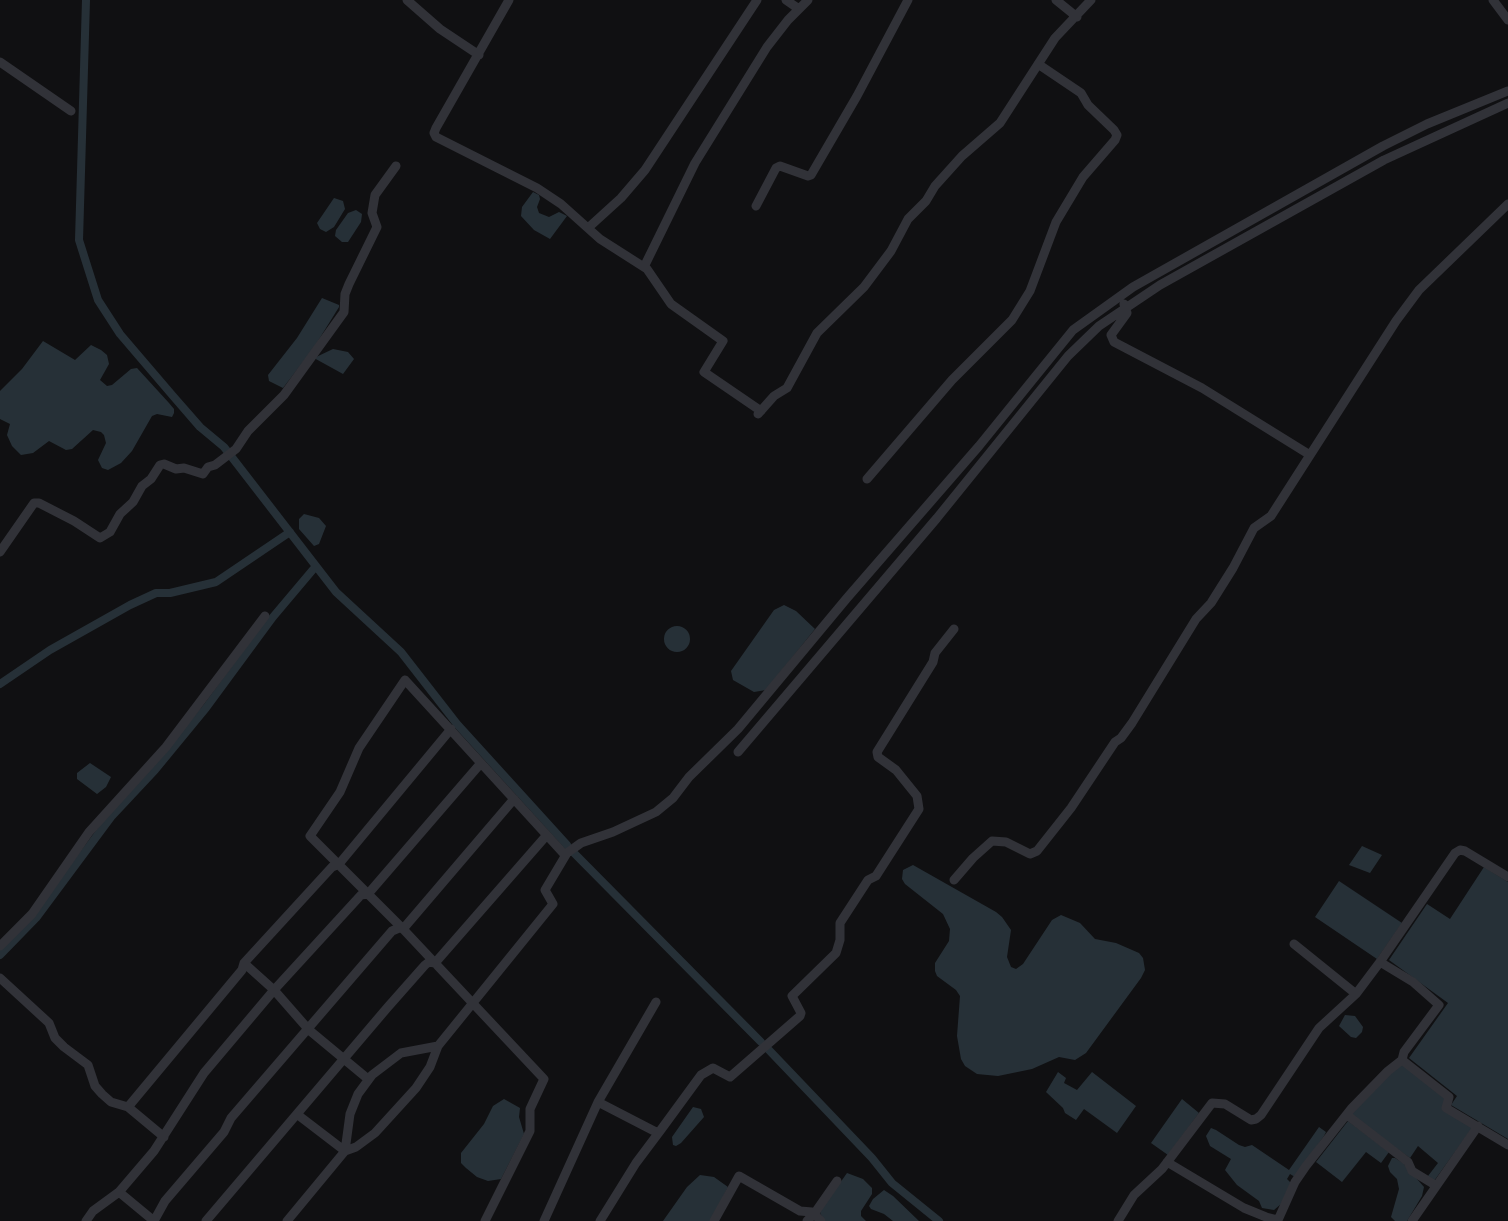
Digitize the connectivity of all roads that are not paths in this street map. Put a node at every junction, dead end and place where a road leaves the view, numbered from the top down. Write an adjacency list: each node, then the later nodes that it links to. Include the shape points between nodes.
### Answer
1 (407, 0): 13 (street)
2 (509, 0): 13 (street)
3 (757, 0): 22 (street, via 645,170)
4 (786, 0): 10 (street)
5 (808, 0): 10 (street)
6 (908, 0): 21 (street, via 811,175 776,168)
7 (1056, 0): 11 (street)
8 (1091, 0): 11 (street)
9 (1493, 0): 12 (street)
10 (799, 9): 23 (street, via 767,47 695,163)
11 (1077, 17): 15 (street)
12 (1508, 20)
13 (479, 55): 22 (street, via 436,128 436,137 537,188)
14 (0, 62): 18 (street)
15 (1038, 64): 23 (street, via 1000,123 962,156 912,213 864,287 817,333 787,388 760,413 704,372 723,341 671,304); 27 (street, via 1081,93 1114,130 1115,140 1083,177 1056,222 1033,284 1012,320 952,380)
16 (1508, 91): 24 (street, via 1383,146)
17 (1508, 103): 25 (street, via 1384,160)
18 (71, 111)
19 (396, 166): 28 (street, via 375,195 372,205 377,227 345,294 344,312 284,395 236,449 202,474 160,465 110,532 100,538 34,503)
20 (1508, 204): 26 (street, via 1456,252 1405,309)
21 (756, 206)
22 (588, 228): 23 (street)
23 (644, 267)
24 (1119, 296): 25 (street); 36 (street, via 1073,330 1054,351 738,729 673,798 656,811 581,843)
25 (1126, 307): 26 (street, via 1127,313 1111,335 1114,342 1202,388); 32 (street, via 1068,356)
26 (1310, 455): 39 (street, via 1271,516 1254,528 1132,723 1037,851 1030,854 1006,842 992,841)
27 (867, 479)
28 (0, 552)
29 (265, 616): 43 (street, via 166,747 89,832 32,914)
30 (954, 629): 62 (street, via 877,752 920,799 919,809 840,923 836,953 792,996 800,1016 730,1077 713,1068 701,1075)
31 (451, 729): 33 (street); 37 (street); 37 (street, via 405,680 359,748 340,792 310,836)
32 (738, 752)
33 (481, 763): 34 (street); 40 (street)
34 (513, 799): 35 (street); 41 (street)
35 (546, 836): 36 (street); 45 (street)
36 (565, 855): 51 (street, via 545,890 553,904)
37 (339, 864): 40 (street); 46 (street)
38 (1508, 877): 44 (street, via 1465,851 1455,853)
39 (954, 880)
40 (368, 894): 41 (street); 48 (street, via 361,895)
41 (403, 929): 45 (street); 52 (street, via 392,931)
42 (1294, 944): 49 (street)
43 (0, 946)
44 (1380, 962): 49 (street); 55 (street, via 1439,1005)
45 (435, 963): 51 (street); 54 (street, via 425,965)
46 (244, 964): 48 (street); 58 (street)
47 (0, 978): 58 (street, via 49,1023 64,1047 88,1065 102,1094)
48 (274, 990): 52 (street); 63 (street, via 204,1073)
49 (1356, 993): 66 (street, via 1319,1028 1256,1119 1226,1104 1212,1103)
50 (656, 1002): 57 (street)
51 (473, 1004): 53 (street); 75 (street, via 544,1079 530,1109 530,1131)
52 (309, 1030): 54 (street); 73 (street, via 231,1118)
53 (438, 1046): 56 (street, via 401,1053); 65 (street, via 402,1106 365,1142)
54 (344, 1060): 56 (street); 59 (street)
55 (1402, 1060): 60 (street); 61 (street, via 1449,1097 1446,1108)
56 (368, 1079): 65 (street, via 350,1114)
57 (598, 1102): 62 (street); 76 (street)
58 (128, 1107): 63 (street)
59 (298, 1115): 65 (street); 74 (street)
60 (1347, 1115): 66 (street, via 1294,1182 1278,1220 1244,1208); 68 (street)
61 (1478, 1126): 64 (street); 68 (street)
62 (660, 1131): 77 (street)
63 (164, 1138): 69 (street)
64 (1508, 1145)
65 (345, 1151): 70 (street)
66 (1167, 1161): 79 (street, via 1134,1195)
67 (837, 1181): 71 (street)
68 (1435, 1185): 80 (street)
69 (119, 1192): 72 (street); 73 (street)
70 (292, 1219)
71 (814, 1219): 78 (street, via 739,1176)
72 (86, 1221)
73 (154, 1221)
74 (206, 1221)
75 (485, 1221)
76 (544, 1221)
77 (600, 1221)
78 (714, 1221)
79 (1118, 1221)
80 (1412, 1221)

